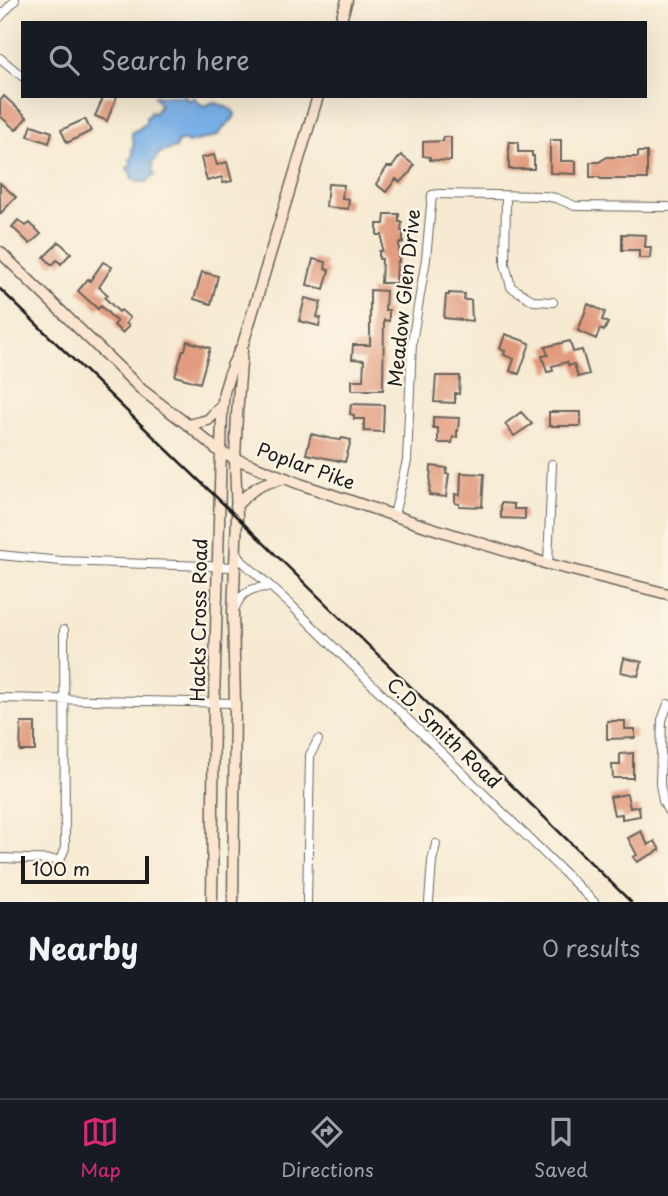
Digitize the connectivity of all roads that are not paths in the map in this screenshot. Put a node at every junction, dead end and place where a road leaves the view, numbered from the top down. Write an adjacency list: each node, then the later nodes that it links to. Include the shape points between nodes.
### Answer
1 (15, 0): 3 (street)
2 (347, 0): 4 (main road)
3 (0, 17)
4 (341, 21)
5 (0, 58): 6 (street)
6 (21, 75)
7 (317, 98): 12 (main road, Hacks Cross Road)
8 (506, 196): 9 (street, Meadow Glen Drive, via 549,197 575,206); 11 (street, via 505,264 511,287 534,301); 20 (street, Meadow Glen Drive, via 439,194 430,198 411,353 407,461)
9 (668, 207)
10 (0, 252): 14 (main road, Poplar Pike, via 142,390)
11 (552, 302)
12 (243, 344): 13 (main road, Hacks Cross Road); 16 (main road, Hacks Cross Road)
13 (223, 404): 14 (main road, via 208,420); 15 (main road, Hacks Cross Road)
14 (188, 425): 15 (main road, Poplar Pike)
15 (221, 453): 16 (main road, Poplar Pike); 24 (main road, Hacks Cross Road)
16 (235, 459): 18 (main road, Poplar Pike); 19 (main road, Hacks Cross Road)
17 (552, 464): 23 (street)
18 (286, 478): 19 (main road, via 255,487); 20 (main road, Poplar Pike)
19 (236, 506): 21 (main road, Hacks Cross Road)
20 (394, 515): 23 (main road, Poplar Pike)
21 (235, 549): 25 (main road, Hacks Cross Road); 26 (street, C.D. Smith Road)
22 (0, 555): 24 (street)
23 (548, 565): 27 (main road, Poplar Pike)
24 (218, 566): 25 (street); 32 (main road, Hacks Cross Road)
25 (235, 567): 28 (main road, Hacks Cross Road)
26 (271, 587): 28 (street, via 252,588 239,598); 44 (street, C.D. Smith Road)
27 (668, 594)
28 (233, 613): 33 (main road, Hacks Cross Road)
29 (64, 630): 31 (street)
30 (0, 698): 31 (street)
31 (64, 700): 32 (street); 39 (street, via 65,848 60,860)
32 (215, 703): 33 (street); 40 (main road, Hacks Cross Road)
33 (235, 703): 41 (main road, Hacks Cross Road)
34 (668, 704): 36 (street, via 662,720)
35 (318, 740): 42 (street, via 310,755)
36 (664, 746): 37 (street, via 660,784)
37 (668, 811)
38 (436, 844): 43 (street)
39 (0, 858)
40 (212, 902)
41 (233, 902)
42 (307, 902)
43 (429, 902)
44 (594, 902)

